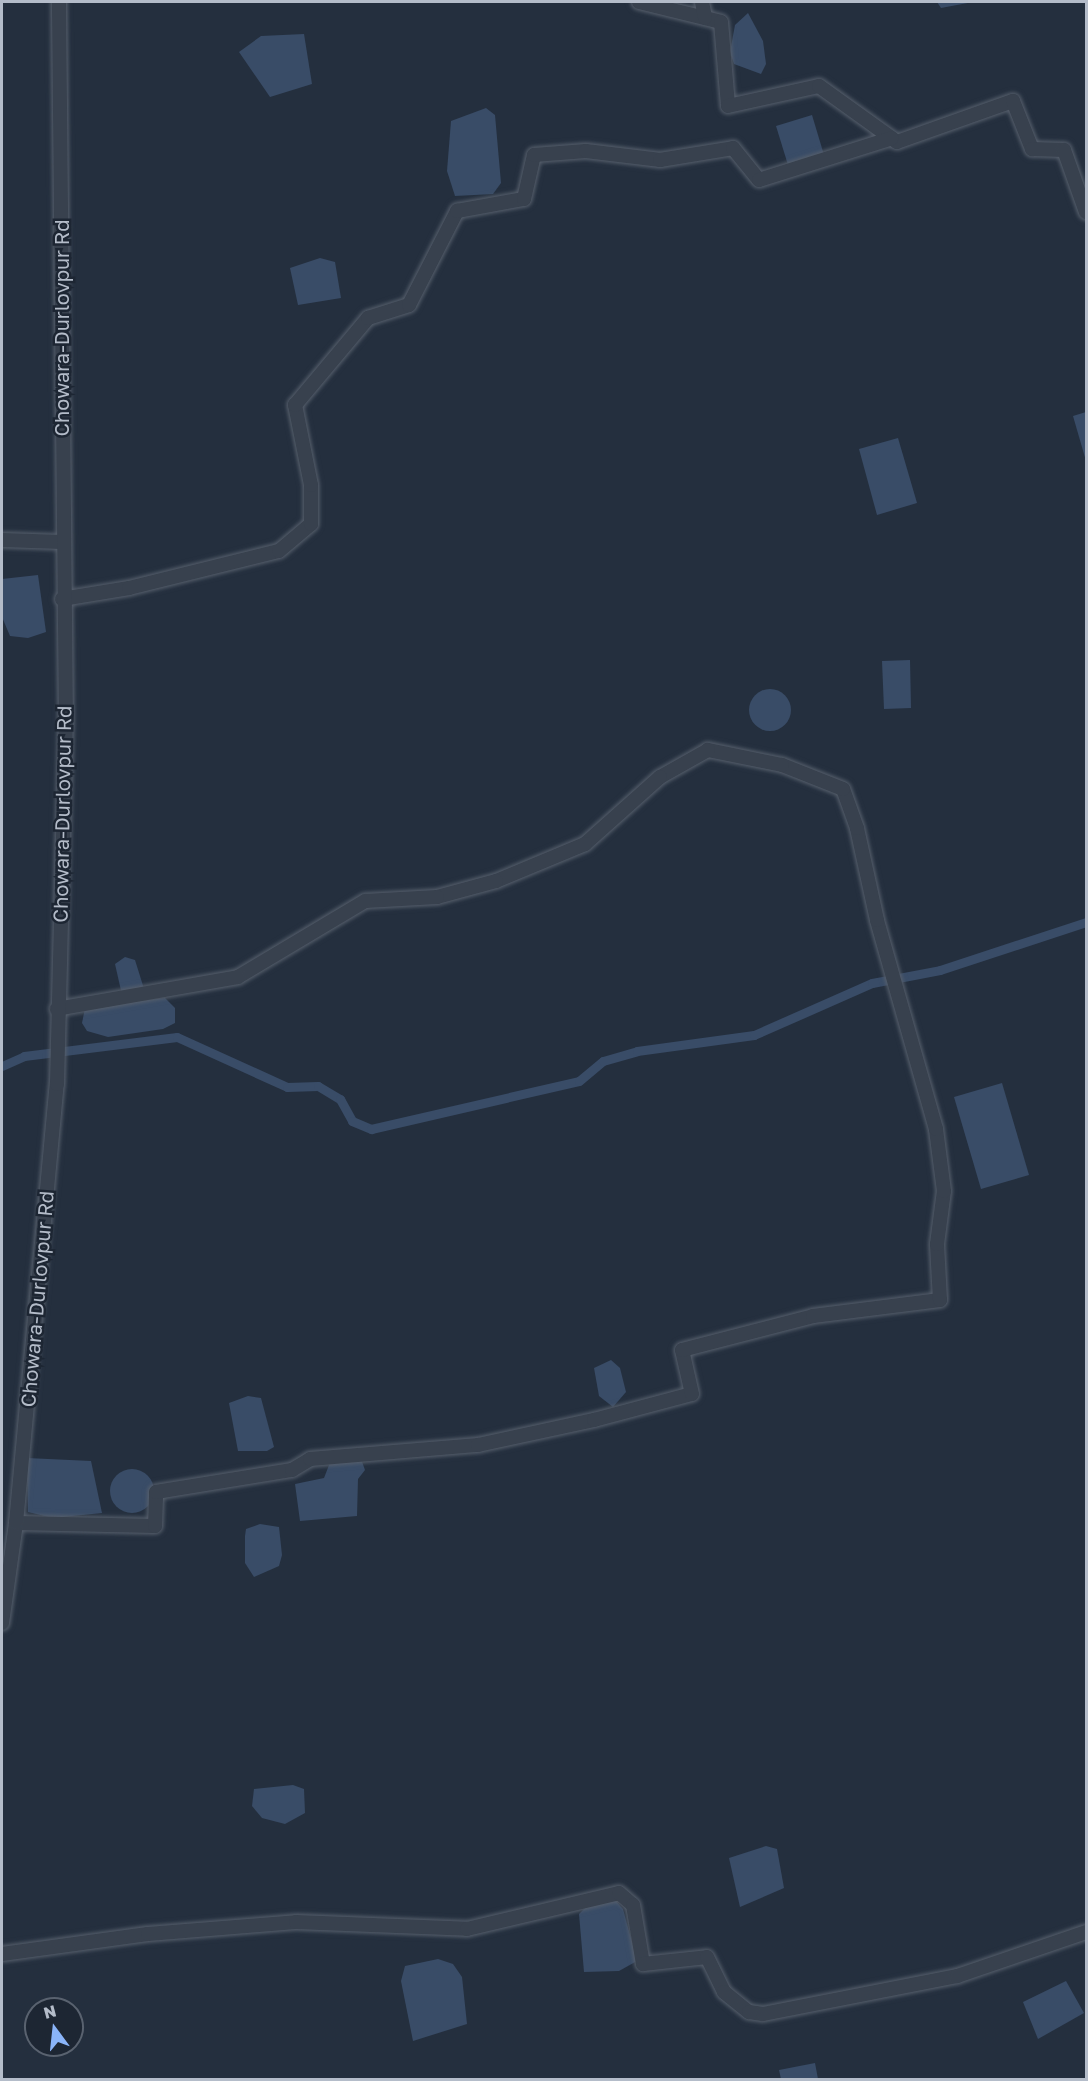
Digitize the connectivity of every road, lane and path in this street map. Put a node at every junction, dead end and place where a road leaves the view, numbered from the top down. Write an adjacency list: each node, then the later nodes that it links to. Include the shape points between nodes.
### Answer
1 (59, 2): 8 (street, Chowara-Durlovpur Rd)
2 (639, 2): 4 (street)
3 (702, 2): 4 (street)
4 (705, 18): 5 (street, via 721,22 728,106 819,86)
5 (892, 138): 6 (street, via 897,142 1013,100 1032,149 1064,150); 9 (street, via 759,180 733,148 660,160 586,151 534,155 524,199 458,211 409,305 368,318 295,405 311,485 311,524 279,551 129,588)
6 (1086, 212)
7 (2, 540): 8 (street)
8 (62, 542): 9 (street, Chowara-Durlovpur Rd)
9 (62, 599): 10 (street, Chowara-Durlovpur Rd, via 66,723)
10 (57, 1009): 11 (street, Chowara-Durlovpur Rd, via 57,1065); 11 (street, via 238,977 365,901 436,897 496,881 585,844 660,777 708,750 782,765 843,789 870,874 889,968 936,1130 944,1191 937,1244 940,1300 813,1316 682,1350 692,1394 594,1420 478,1445 310,1458 292,1470 156,1492 155,1526)
11 (16, 1523): 12 (street, Chowara-Durlovpur Rd)
12 (2, 1623)
13 (1086, 1932): 14 (street, via 957,1976 763,2014 749,2012 724,1992 707,1957 644,1964 633,1905 619,1893 467,1929 296,1922 148,1934)
14 (2, 1954)

